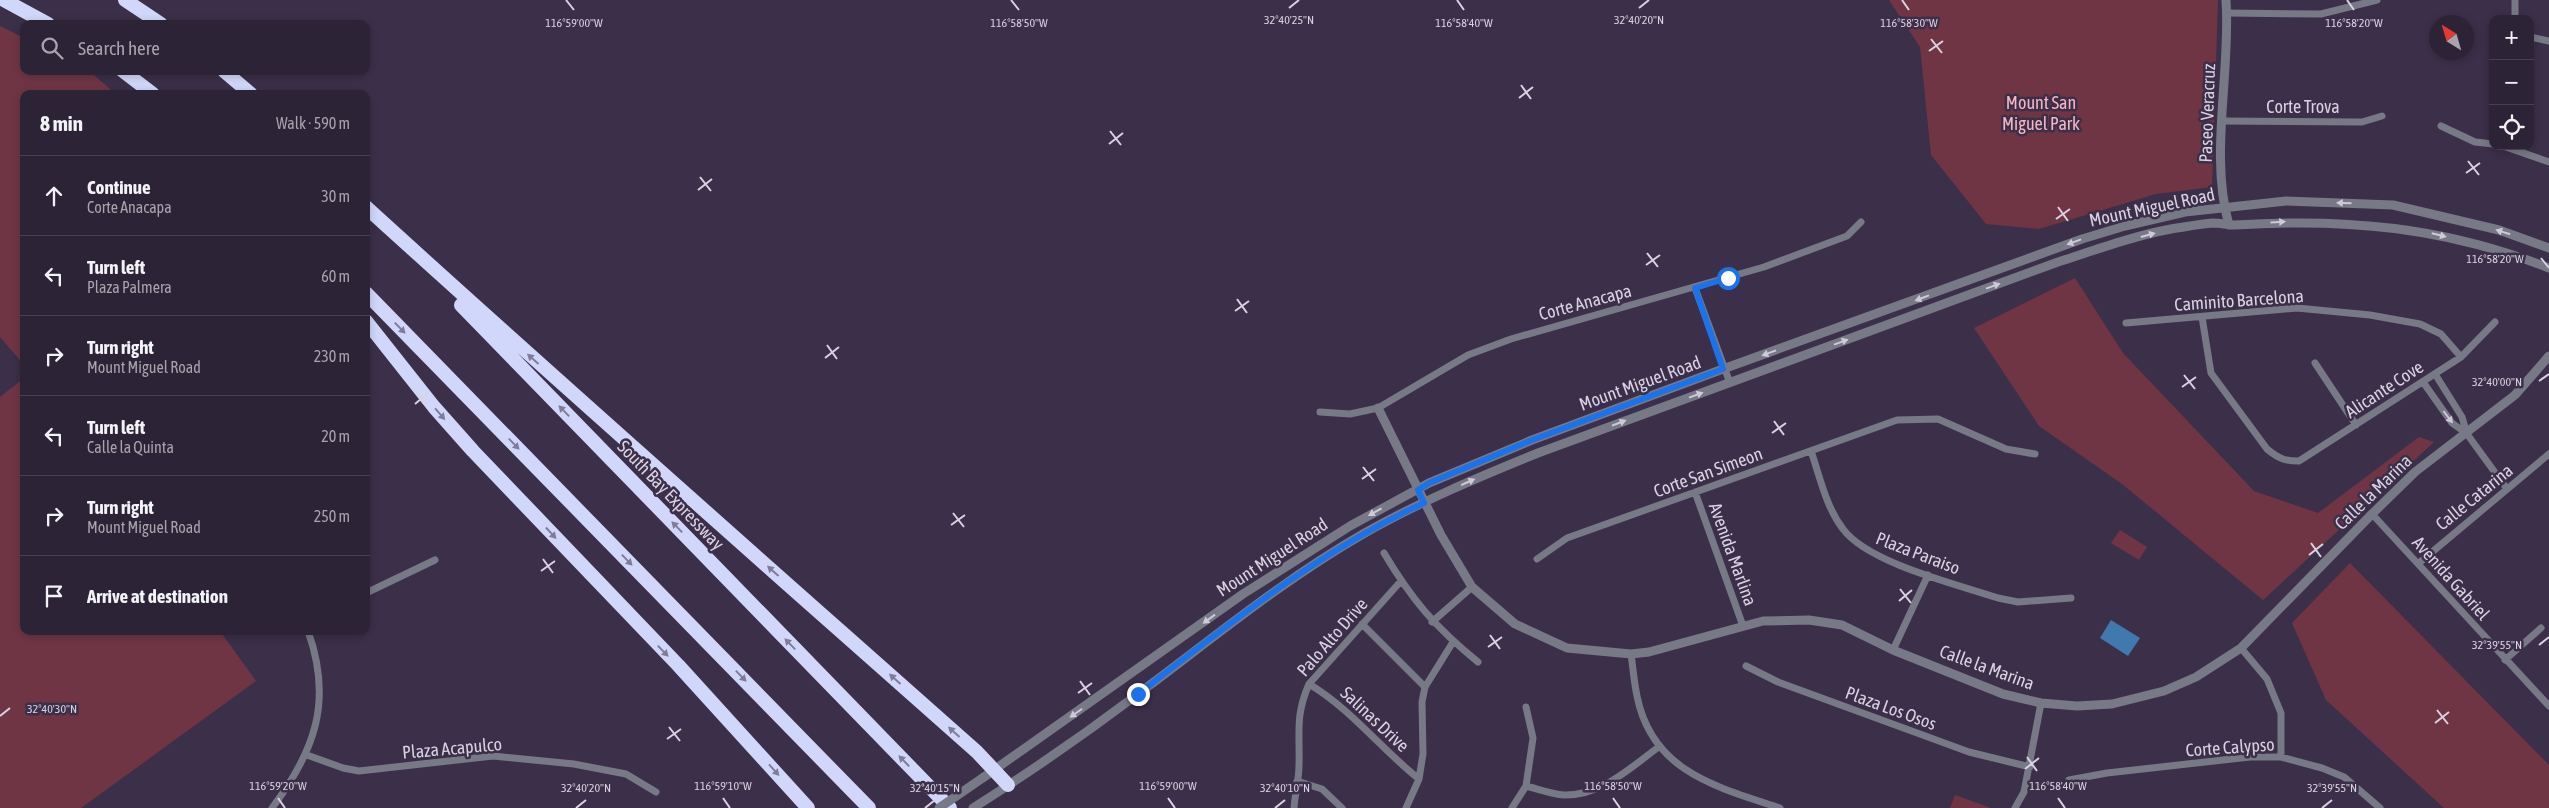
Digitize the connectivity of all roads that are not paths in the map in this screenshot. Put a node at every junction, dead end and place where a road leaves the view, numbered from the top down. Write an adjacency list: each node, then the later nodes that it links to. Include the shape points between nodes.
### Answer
1 (4, 0): 8 (highway)
2 (125, 0): 9 (highway)
3 (2226, 0): 6 (street, Paseo Veracruz)
4 (2377, 0): 6 (street, via 2321,14)
5 (2515, 0): 7 (street)
6 (2227, 13): 17 (street, Paseo Veracruz)
7 (2515, 15)
8 (41, 20)
9 (155, 20)
10 (2534, 38): 11 (street)
11 (2549, 41)
12 (128, 75): 14 (highway)
13 (229, 75): 15 (highway)
14 (149, 90)
15 (247, 90)
16 (2382, 116): 17 (street, Corte Trova, via 2362,122)
17 (2223, 121): 22 (street, Paseo Veracruz)
18 (2441, 126): 19 (street, via 2475,142)
19 (2489, 144)
20 (2514, 150): 21 (street)
21 (2549, 162)
22 (2224, 208): 26 (street, Paseo Veracruz); 27 (street, Mount Miguel Road, one-way to 22, via 2499,230 2393,204 2286,201); 38 (street, Mount Miguel Road, one-way to 38, via 2186,212 2082,239)
23 (370, 211): 84 (highway, one-way to 23, via 668,477 573,396)
24 (370, 211): 95 (highway, South Bay Expressway, one-way to 24)
25 (1861, 222): 29 (street, Corte Anacapa, via 1847,236)
26 (2229, 225): 28 (street, Mount Miguel Road, one-way to 28, via 2285,222 2397,227 2438,235); 41 (street, Mount Miguel Road, one-way to 26, via 2109,245 2170,230 2215,223)
27 (2549, 248)
28 (2549, 268)
29 (1695, 288): 38 (street); 42 (street, Corte Anacapa, via 1511,338 1468,355)
30 (370, 297): 93 (highway, one-way to 93)
31 (2202, 317): 33 (street, Caminito Barcelona); 36 (street, Caminito Barcelona, via 2297,308 2370,315 2425,326 2441,334); 44 (street, Alicante Cove, via 2211,372 2267,449 2279,459 2300,461)
32 (2495, 322): 36 (street, Alicante Cove)
33 (2126, 323)
34 (370, 326): 92 (highway, one-way to 92, via 473,451 684,672)
35 (2549, 356): 45 (street, Calle la Marina, via 2515,395)
36 (2460, 357): 39 (street, Alicante Cove)
37 (2315, 364): 44 (street)
38 (1723, 369): 41 (street); 50 (street, Mount Miguel Road, via 1532,440)
39 (2435, 374): 40 (street, Alicante Cove); 45 (street, via 2462,417)
40 (2423, 382): 44 (street, Alicante Cove); 45 (street, one-way to 45, via 2452,423)
41 (1730, 383): 52 (street, Mount Miguel Road, one-way to 41, via 1538,453)
42 (1378, 408): 43 (street, Corte Anacapa, via 1350,414); 50 (street, Calle la Marina)
43 (1320, 412)
44 (2356, 425)
45 (2467, 434): 49 (street); 53 (street, Calle la Marina, via 2416,472)
46 (1811, 451): 47 (street, Corte San Simeon, via 1897,420 1918,418 1938,419 2006,449); 51 (street, Corte San Simeon); 58 (street, Plaza Paraiso, via 1832,511 1849,536 1872,554)
47 (2036, 454)
48 (2549, 454): 49 (street, Calle Catarina)
49 (2507, 489): 57 (street, Calle Catarina)
50 (1418, 490): 52 (street, Calle la Marina); 84 (street, Mount Miguel Road, one-way to 84, via 1350,526 1251,589)
51 (1695, 492): 55 (street, Corte San Simeon, via 1566,538); 65 (street, Avenida Marlina)
52 (1424, 503): 60 (street, Calle la Marina); 88 (street, Mount Miguel Road, via 1364,534 1252,606 1138,694)
53 (2372, 514): 57 (street, Avenida Gabriel); 69 (street, Calle la Marina)
54 (1384, 553): 59 (street)
55 (1537, 559)
56 (434, 560): 61 (street)
57 (2419, 563): 72 (street, Avenida Gabriel)
58 (1928, 574): 62 (street, Plaza Paraiso, via 2018,602); 70 (street)
59 (1401, 581): 63 (street); 64 (street, Palo Alto Drive)
60 (1472, 587): 63 (street); 71 (street, Calle la Marina, via 1515,624 1567,648)
61 (370, 591)
62 (2071, 598)
63 (1432, 622): 68 (street)
64 (1362, 624): 75 (street, Palo Alto Drive); 76 (street)
65 (1743, 626): 70 (street, Calle la Marina, via 1777,620 1826,622 1842,625); 71 (street, Calle la Marina)
66 (2541, 628): 72 (street)
67 (309, 635): 81 (street, via 317,664 319,699)
68 (1453, 642): 73 (street); 76 (street)
69 (2241, 648): 77 (street, Calle la Marina, via 2196,677 2147,696 2094,705); 82 (street, via 2267,680 2281,713)
70 (1893, 650): 77 (street, Calle la Marina, via 2003,694)
71 (1631, 654): 80 (street, via 1640,709)
72 (2504, 660): 79 (street, Avenida Gabriel)
73 (1478, 662)
74 (1746, 666): 83 (street, Plaza Los Osos, via 1778,682 1969,752)
75 (1309, 684): 85 (street, Salinas Drive, via 1331,697); 87 (street, Palo Alto Drive, via 1300,703 1298,720)
76 (1425, 687): 85 (street)
77 (2041, 703): 83 (street)
78 (1526, 706): 89 (street, via 1533,738)
79 (2549, 706)
80 (1660, 746): 89 (street, via 1607,785 1582,794 1562,794); 101 (street, via 1678,765 1708,784)
81 (307, 755): 90 (street, Plaza Acapulco, via 343,768 359,770 493,756 574,764 626,774); 91 (street)
82 (2281, 757): 86 (street, Corte Calypso, via 2250,757); 103 (street, Corte Calypso, via 2322,768 2344,778)
83 (2030, 767): 102 (street, via 2024,792)
84 (989, 773): 88 (highway); 94 (street, Mount Miguel Road, bridge)
85 (1419, 779): 99 (street)
86 (2070, 780)
87 (1298, 781): 97 (street, Palo Alto Drive); 98 (street, via 1322,790)
88 (1008, 785): 96 (street, Mount Miguel Road)
89 (1526, 786): 100 (street)
90 (656, 792)
91 (272, 808)
92 (808, 808)
93 (869, 808)
94 (938, 808)
95 (950, 808)
96 (973, 808)
97 (1294, 808)
98 (1342, 808)
99 (1406, 808)
100 (1512, 808)
101 (1780, 808)
102 (2015, 808)
103 (2380, 808)

